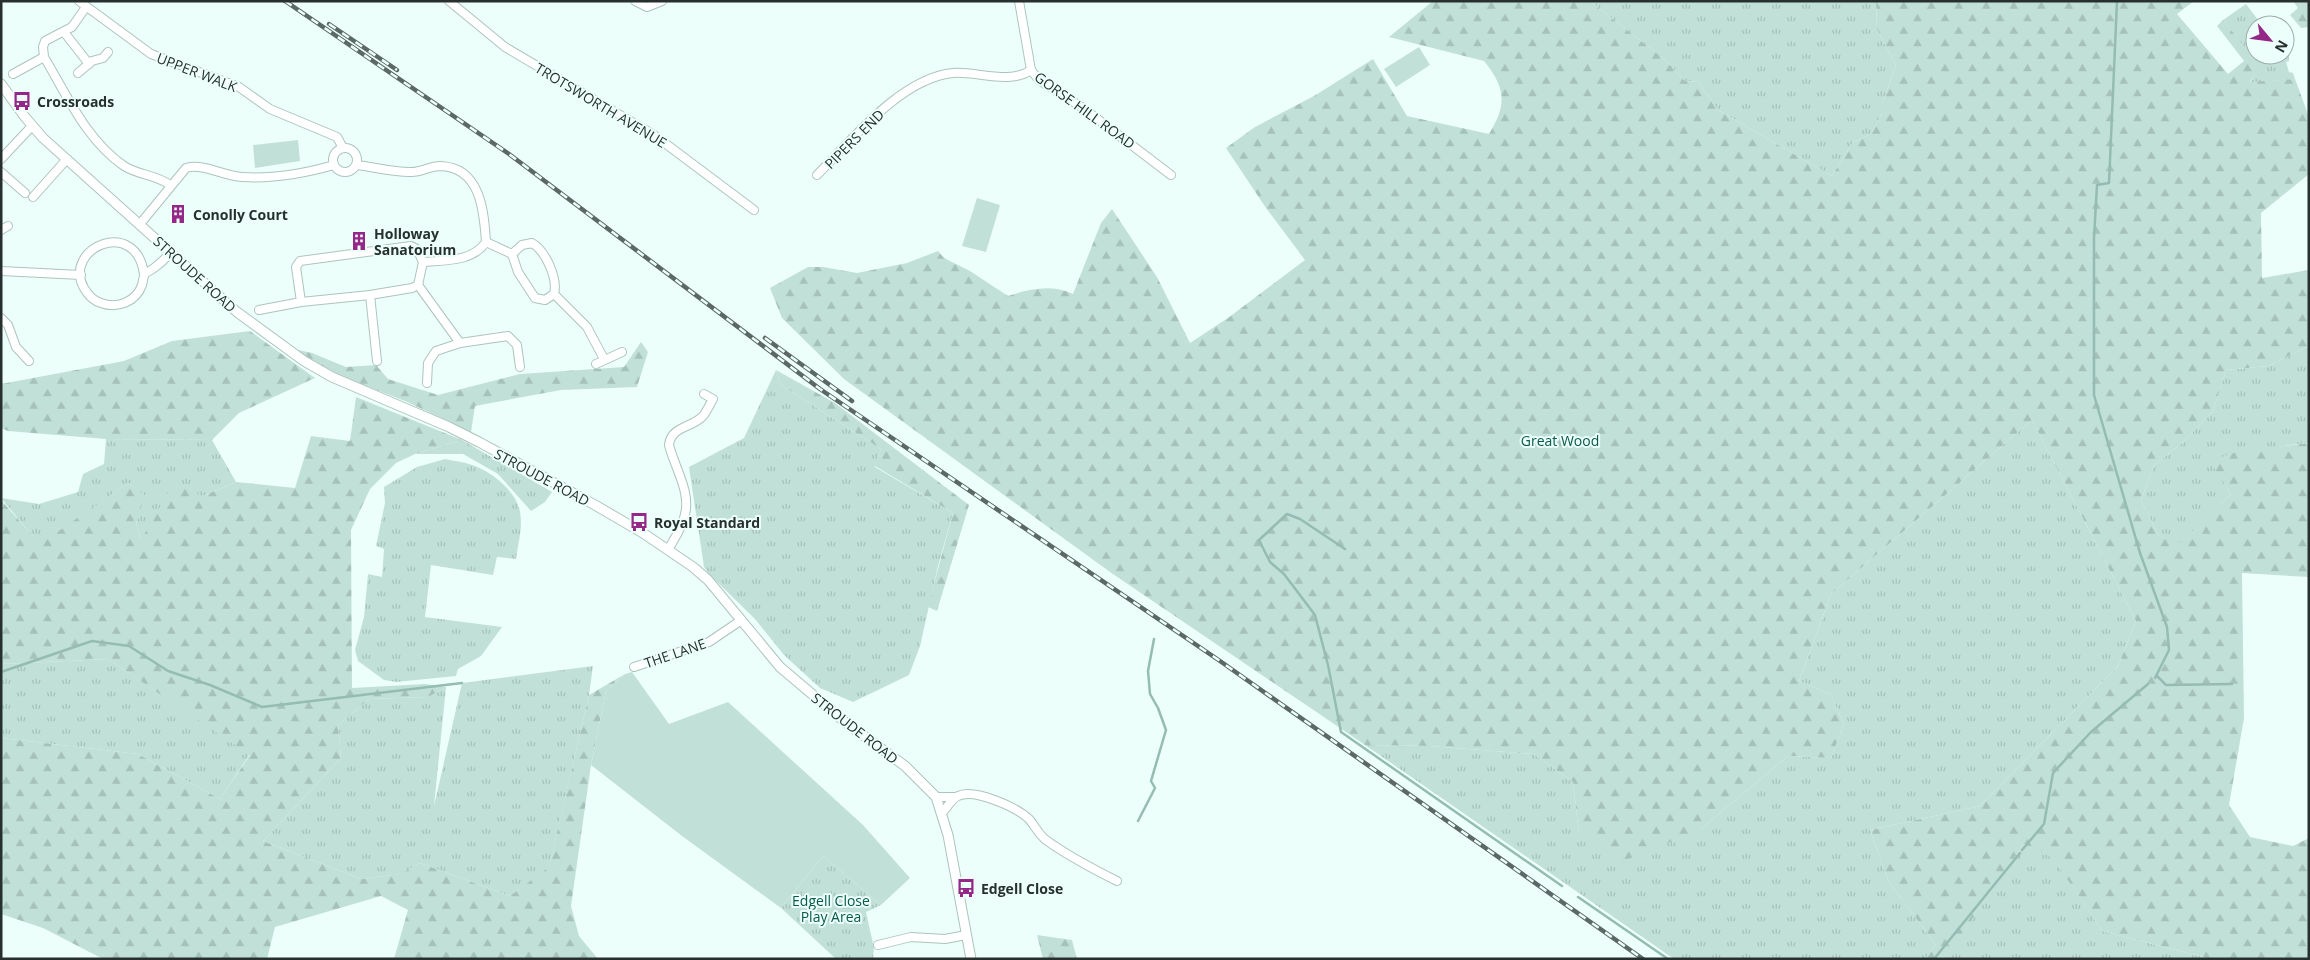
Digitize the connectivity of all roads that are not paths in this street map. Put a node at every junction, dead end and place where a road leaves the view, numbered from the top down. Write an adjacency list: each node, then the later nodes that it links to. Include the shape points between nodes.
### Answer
1 (79, 1): 6 (street, UPPER WALK)
2 (449, 1): 27 (street, TROTSWORTH AVENUE, via 505,47 654,135)
3 (635, 1): 4 (street, via 647,8)
4 (662, 1)
5 (1019, 1): 11 (street, GORSE HILL ROAD)
6 (86, 7): 7 (street, via 72,27); 16 (street, UPPER WALK, via 151,54 239,87 270,109 337,137)
7 (64, 32): 9 (street, via 45,41); 10 (street)
8 (108, 52): 10 (street)
9 (44, 57): 13 (street); 24 (street, via 81,121 105,151 137,173)
10 (89, 64): 12 (street)
11 (1031, 70): 22 (street, PIPERS END, via 1020,77 953,73 924,82 898,97 874,117); 23 (street, GORSE HILL ROAD, via 1039,80 1083,108)
12 (78, 73)
13 (13, 74)
14 (1, 84): 15 (street, STROUDE ROAD)
15 (32, 126): 17 (street); 18 (street, STROUDE ROAD)
16 (343, 148): 19 (street, via 334,154); 20 (street, via 356,154)
17 (1, 158)
18 (67, 159): 26 (street); 28 (street, STROUDE ROAD)
19 (334, 165): 20 (street, via 347,172); 24 (street, via 295,173 245,177 192,166 184,169)
20 (357, 165): 29 (street, via 412,172 437,166 460,172 483,203)
21 (1, 172): 25 (street)
22 (818, 175)
23 (1171, 175)
24 (170, 185): 28 (street)
25 (25, 193)
26 (33, 197)
27 (754, 210)
28 (140, 224): 30 (street, STROUDE ROAD)
29 (486, 242): 31 (street); 32 (street, via 471,256)
30 (171, 252): 34 (street); 51 (street, STROUDE ROAD, via 237,312 316,368 464,435 584,499)
31 (512, 254): 37 (street, via 518,272 535,298 545,300); 37 (street, via 522,245 536,245 552,273)
32 (424, 262): 36 (street); 39 (street, via 417,249 411,246 300,261 296,267)
33 (1, 271): 35 (street)
34 (144, 274): 35 (street, via 137,294 118,305 97,302 83,286); 35 (street, via 143,264 135,252 122,243 112,242 93,248 82,265)
35 (81, 275)
36 (418, 285): 38 (street); 42 (street)
37 (554, 294): 44 (street, via 587,327)
38 (370, 296): 39 (street); 45 (street)
39 (301, 302): 40 (street)
40 (259, 310)
41 (1, 318): 46 (street, via 8,325 16,347)
42 (460, 343): 48 (street, via 508,336 517,345); 49 (street, via 436,351 428,362)
43 (622, 352): 44 (street)
44 (604, 359): 47 (street)
45 (377, 360)
46 (29, 361)
47 (596, 364)
48 (520, 367)
49 (427, 383)
50 (704, 394): 51 (street, via 713,399 703,416 676,430 670,439 686,506 682,525)
51 (668, 550): 52 (street, STROUDE ROAD, via 708,580)
52 (740, 621): 53 (street, THE LANE, via 709,642); 54 (street, STROUDE ROAD, via 780,667 845,722 905,766)
53 (634, 667)
54 (936, 797): 55 (street); 56 (street, STROUDE ROAD)
55 (954, 797): 56 (street); 57 (street, via 965,794 996,800 1019,811 1045,839)
56 (942, 813): 58 (street, STROUDE ROAD)
57 (1116, 881)
58 (966, 936): 59 (street, via 946,939 910,937); 60 (street, STROUDE ROAD)
59 (878, 945)
60 (971, 959)

